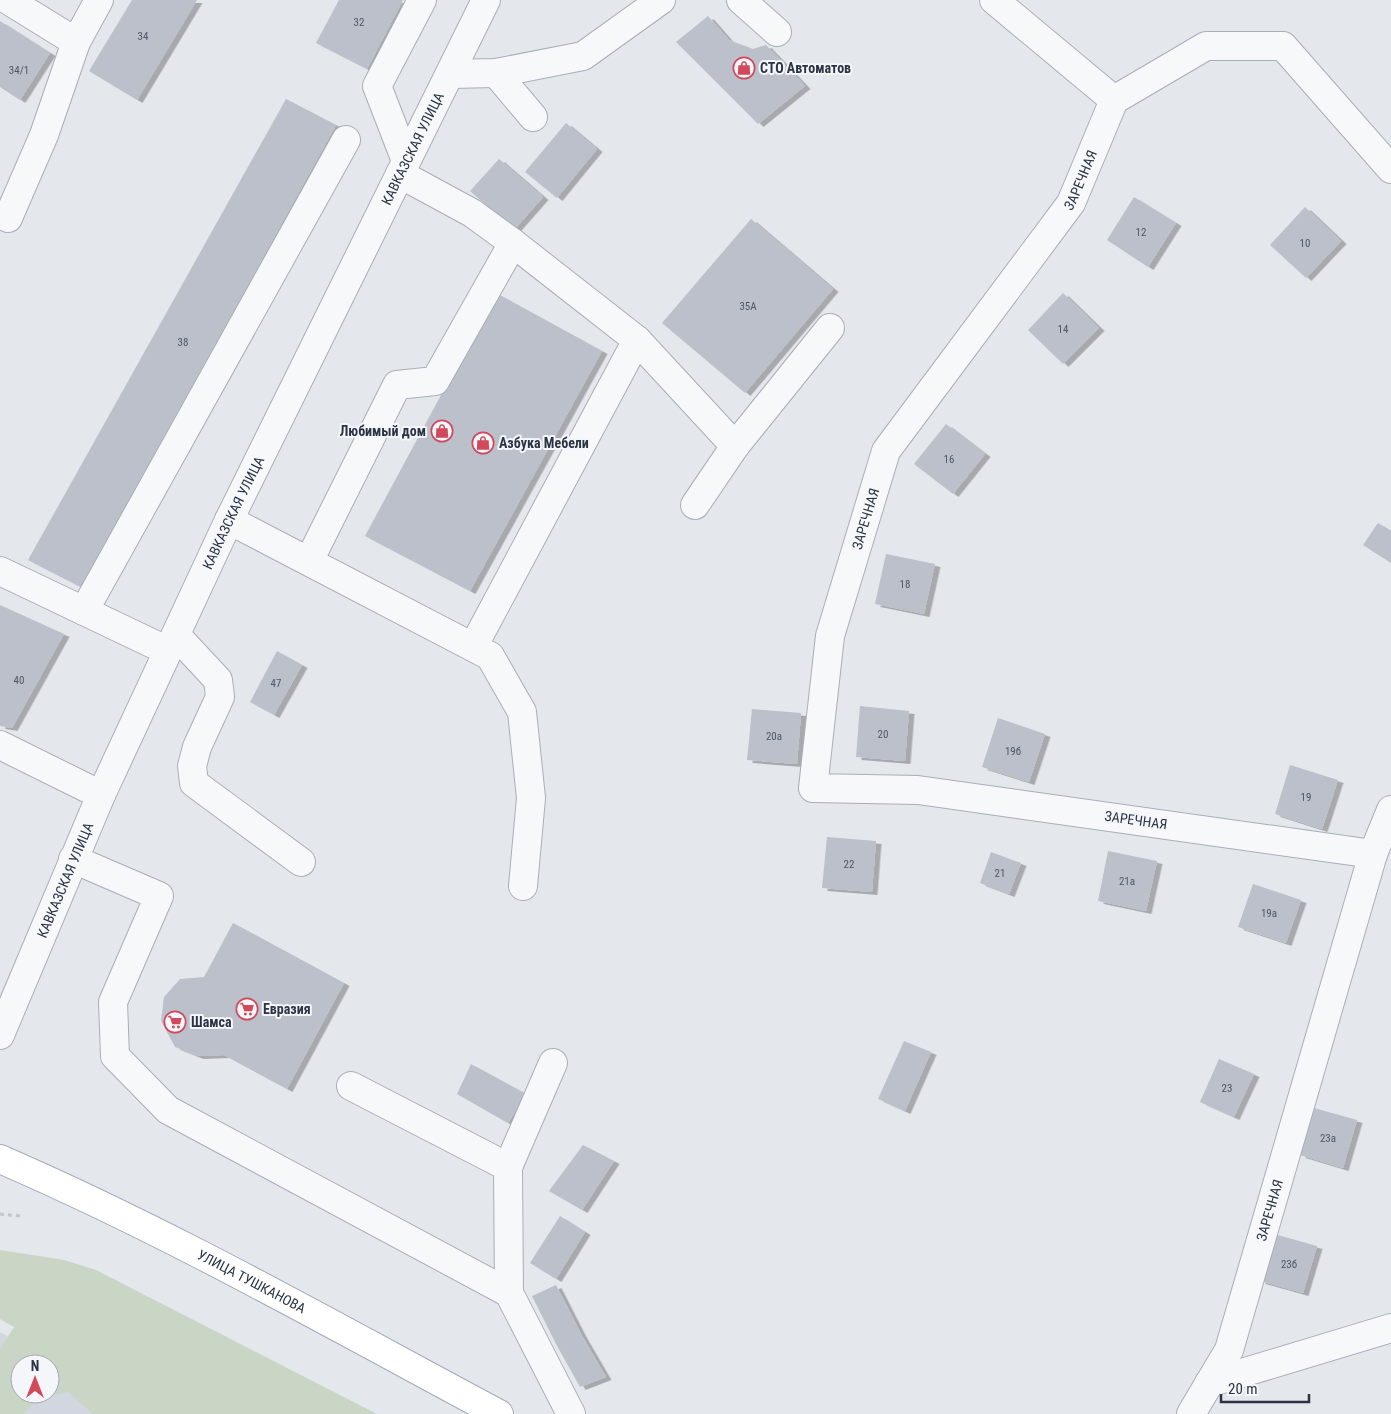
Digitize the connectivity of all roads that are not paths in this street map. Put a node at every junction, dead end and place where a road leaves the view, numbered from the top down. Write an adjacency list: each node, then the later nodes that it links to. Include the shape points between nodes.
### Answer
1 (8, 0): 9 (street)
2 (99, 0): 9 (street)
3 (422, 0): 15 (street, via 377,86)
4 (486, 0): 11 (street, КАВКАЗСКАЯ УЛИЦА)
5 (661, 0): 10 (street, via 583,56)
6 (740, 0): 8 (street)
7 (994, 0): 12 (street)
8 (777, 32)
9 (76, 42): 17 (street, via 44,135)
10 (496, 73): 11 (street); 13 (street)
11 (450, 74): 15 (street, КАВКАЗСКАЯ УЛИЦА)
12 (1114, 100): 16 (street, via 1206,46 1283,46); 32 (street, ЗАРЕЧНАЯ, via 1071,203 886,451 830,636 813,788 918,790)
13 (533, 117)
14 (346, 140): 26 (street)
15 (403, 168): 18 (street); 23 (street, КАВКАЗСКАЯ УЛИЦА)
16 (1391, 169)
17 (8, 218)
18 (512, 243): 20 (street); 24 (street, via 435,381 397,385)
19 (830, 328): 21 (street)
20 (637, 340): 21 (street); 28 (street)
21 (735, 446): 22 (street)
22 (695, 505)
23 (229, 520): 24 (street); 27 (street, КАВКАЗСКАЯ УЛИЦА)
24 (309, 562): 28 (street)
25 (0, 570): 26 (street)
26 (84, 611): 27 (street)
27 (172, 643): 30 (street, КАВКАЗСКАЯ УЛИЦА); 34 (street, via 218,680 220,697 197,747 192,766 194,783)
28 (473, 647): 35 (street, via 490,656 522,712 531,798)
29 (2, 749): 30 (street)
30 (101, 795): 33 (street, КАВКАЗСКАЯ УЛИЦА)
31 (1391, 810): 32 (street, ЗАРЕЧНАЯ)
32 (1373, 854): 43 (street, ЗАРЕЧНАЯ, via 1229,1350)
33 (73, 859): 36 (street, КАВКАЗСКАЯ УЛИЦА); 41 (street, via 159,896 113,1002 115,1056 168,1110)
34 (300, 862)
35 (523, 886)
36 (0, 1034)
37 (554, 1063): 40 (street)
38 (351, 1086): 40 (street)
39 (0, 1159): 44 (main road, УЛИЦА ТУШКАНОВА, via 200,1254)
40 (508, 1167): 41 (street)
41 (509, 1293): 45 (street)
42 (1391, 1328): 43 (street)
43 (1209, 1383): 46 (street, ЗАРЕЧНАЯ)
44 (499, 1414)
45 (571, 1414)
46 (1191, 1414)

